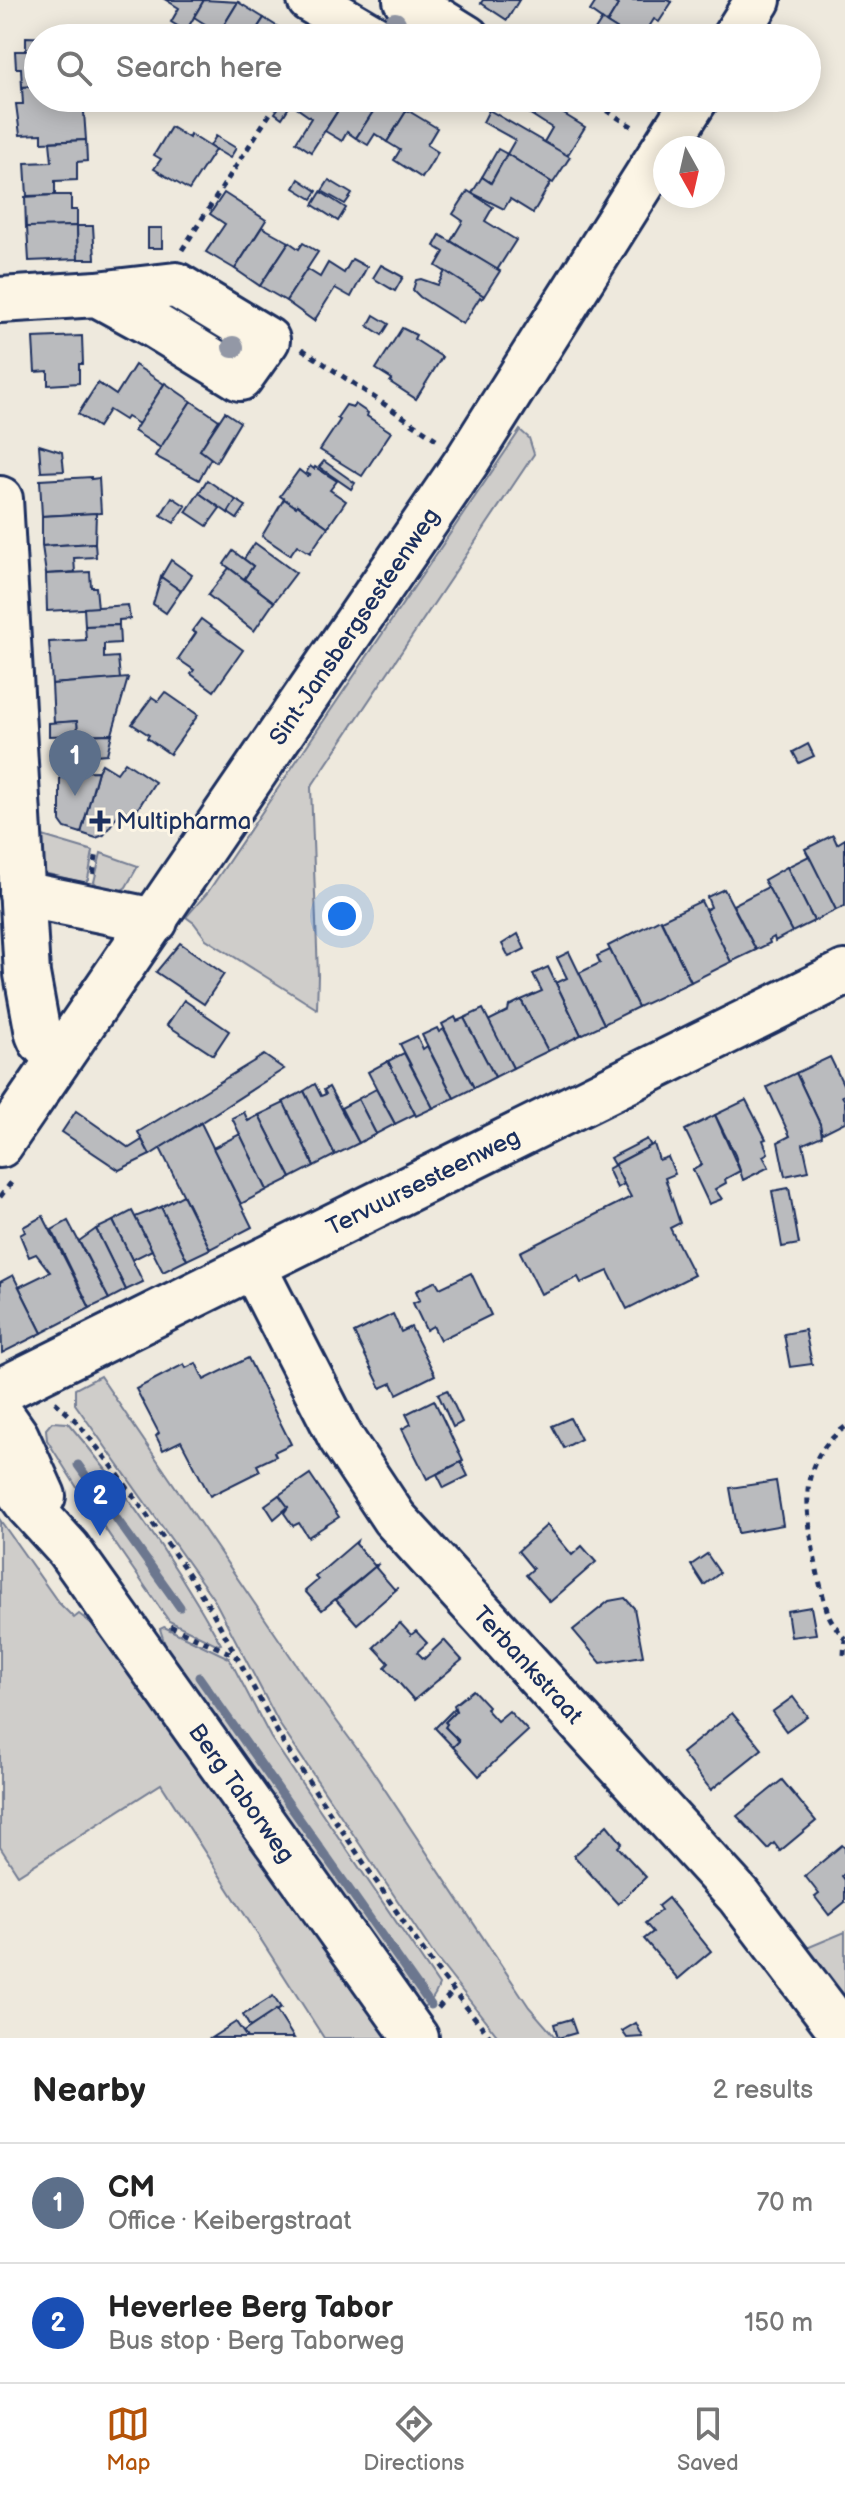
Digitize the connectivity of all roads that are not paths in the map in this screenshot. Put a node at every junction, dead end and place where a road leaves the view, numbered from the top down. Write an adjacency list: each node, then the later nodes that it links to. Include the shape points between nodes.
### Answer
1 (406, 0): 3 (street)
2 (758, 0): 4 (street)
3 (445, 24)
4 (743, 24)
5 (687, 112): 10 (street, Sint-Jansbergsesteenweg, via 467,461)
6 (97, 294): 6 (street, via 176,285 267,340 240,378); 7 (street)
7 (0, 300)
8 (0, 499): 9 (street)
9 (22, 894): 10 (street); 12 (street, via 27,974 38,1034)
10 (155, 921): 12 (street, Sint-Jansbergsesteenweg)
11 (845, 973): 14 (street, Tervuursesteenweg)
12 (57, 1058): 13 (street, Sint-Jansbergsesteenweg)
13 (0, 1145)
14 (253, 1266): 15 (street, Tervuursesteenweg); 19 (street, Terbankstraat, via 341,1438 394,1518 739,1896)
15 (0, 1391)
16 (0, 1413): 18 (street, Berg Taborweg, via 16,1436)
17 (0, 1465): 18 (street, Berg Taborweg)
18 (68, 1549): 20 (street, Berg Taborweg)
19 (845, 2036)
20 (416, 2038)

